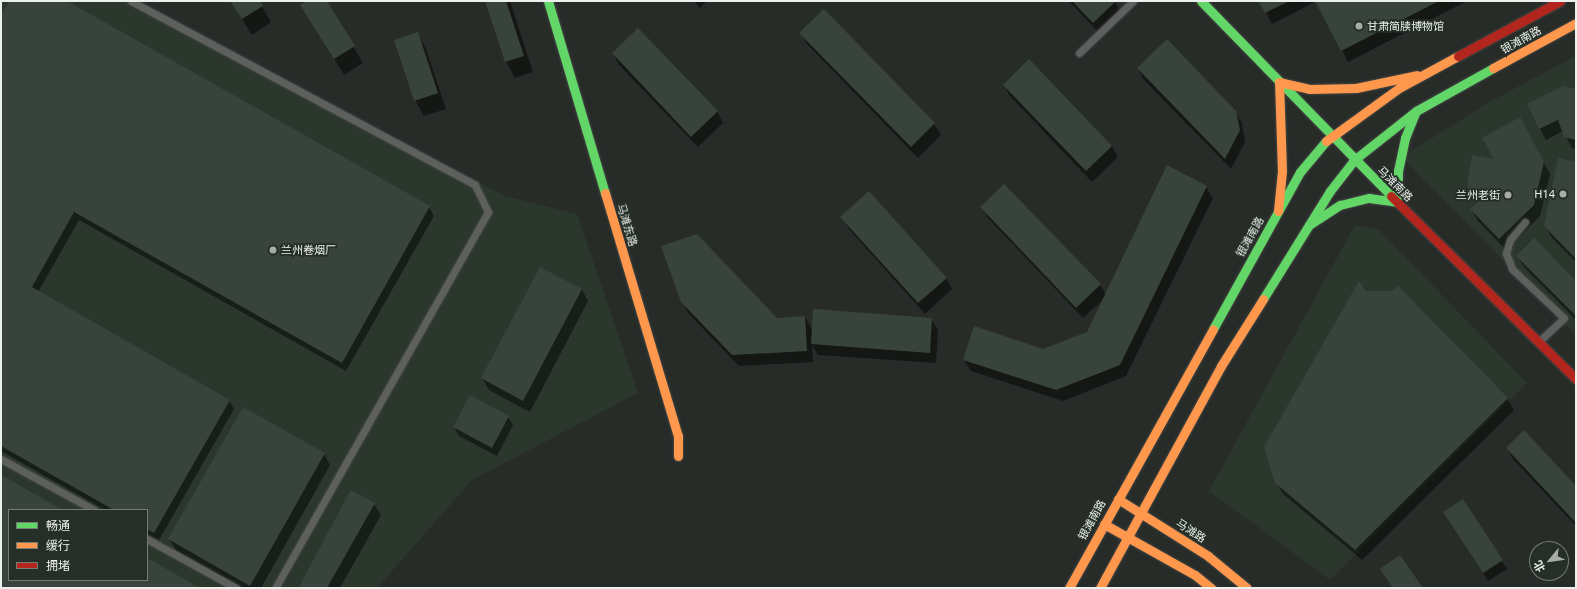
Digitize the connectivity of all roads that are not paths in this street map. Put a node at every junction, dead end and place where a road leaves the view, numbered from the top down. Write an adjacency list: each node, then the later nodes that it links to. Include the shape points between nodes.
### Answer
1 (131, 1): 28 (lane, via 475,185 488,212)
2 (548, 1): 19 (main road, 马滩东路, via 678,436)
3 (1133, 1): 7 (lane)
4 (1201, 1): 9 (main road, 马滩南路)
5 (1560, 1): 8 (main road, 银滩南路)
6 (1576, 23): 10 (main road, 银滩南路)
7 (1079, 53)
8 (1426, 73): 9 (main road, via 1356,88 1309,89); 11 (main road, 银滩南路, via 1399,88)
9 (1279, 82): 11 (main road, 马滩南路); 14 (main road, via 1282,170)
10 (1416, 111): 12 (main road, 银滩南路); 13 (main road, via 1405,138 1398,171)
11 (1331, 136): 12 (main road, 马滩南路); 14 (main road, 银滩南路, via 1300,172)
12 (1354, 160): 13 (main road, 马滩南路); 16 (main road, 银滩南路)
13 (1396, 202): 16 (main road, via 1369,198 1340,205); 17 (main road, 马滩南路)
14 (1277, 213): 21 (main road, 银滩南路)
15 (1525, 222): 17 (lane, via 1510,240 1506,253 1512,269 1564,318)
16 (1309, 225): 23 (main road, 银滩南路, via 1221,366)
17 (1538, 342): 18 (main road, 马滩南路)
18 (1576, 379)
19 (678, 456)
20 (1, 459): 22 (lane)
21 (1118, 499): 23 (main road, 马滩路); 24 (main road, 银滩南路)
22 (92, 509)
23 (1141, 512): 25 (main road, 银滩南路); 32 (main road, 马滩路, via 1208,556)
24 (1104, 524): 25 (main road); 29 (main road, 银滩南路)
25 (1127, 537): 30 (main road, 银滩南路); 31 (main road, via 1195,575)
26 (148, 540): 27 (lane)
27 (236, 588)
28 (275, 588)
29 (1069, 588)
30 (1100, 588)
31 (1211, 588)
32 (1247, 588)

